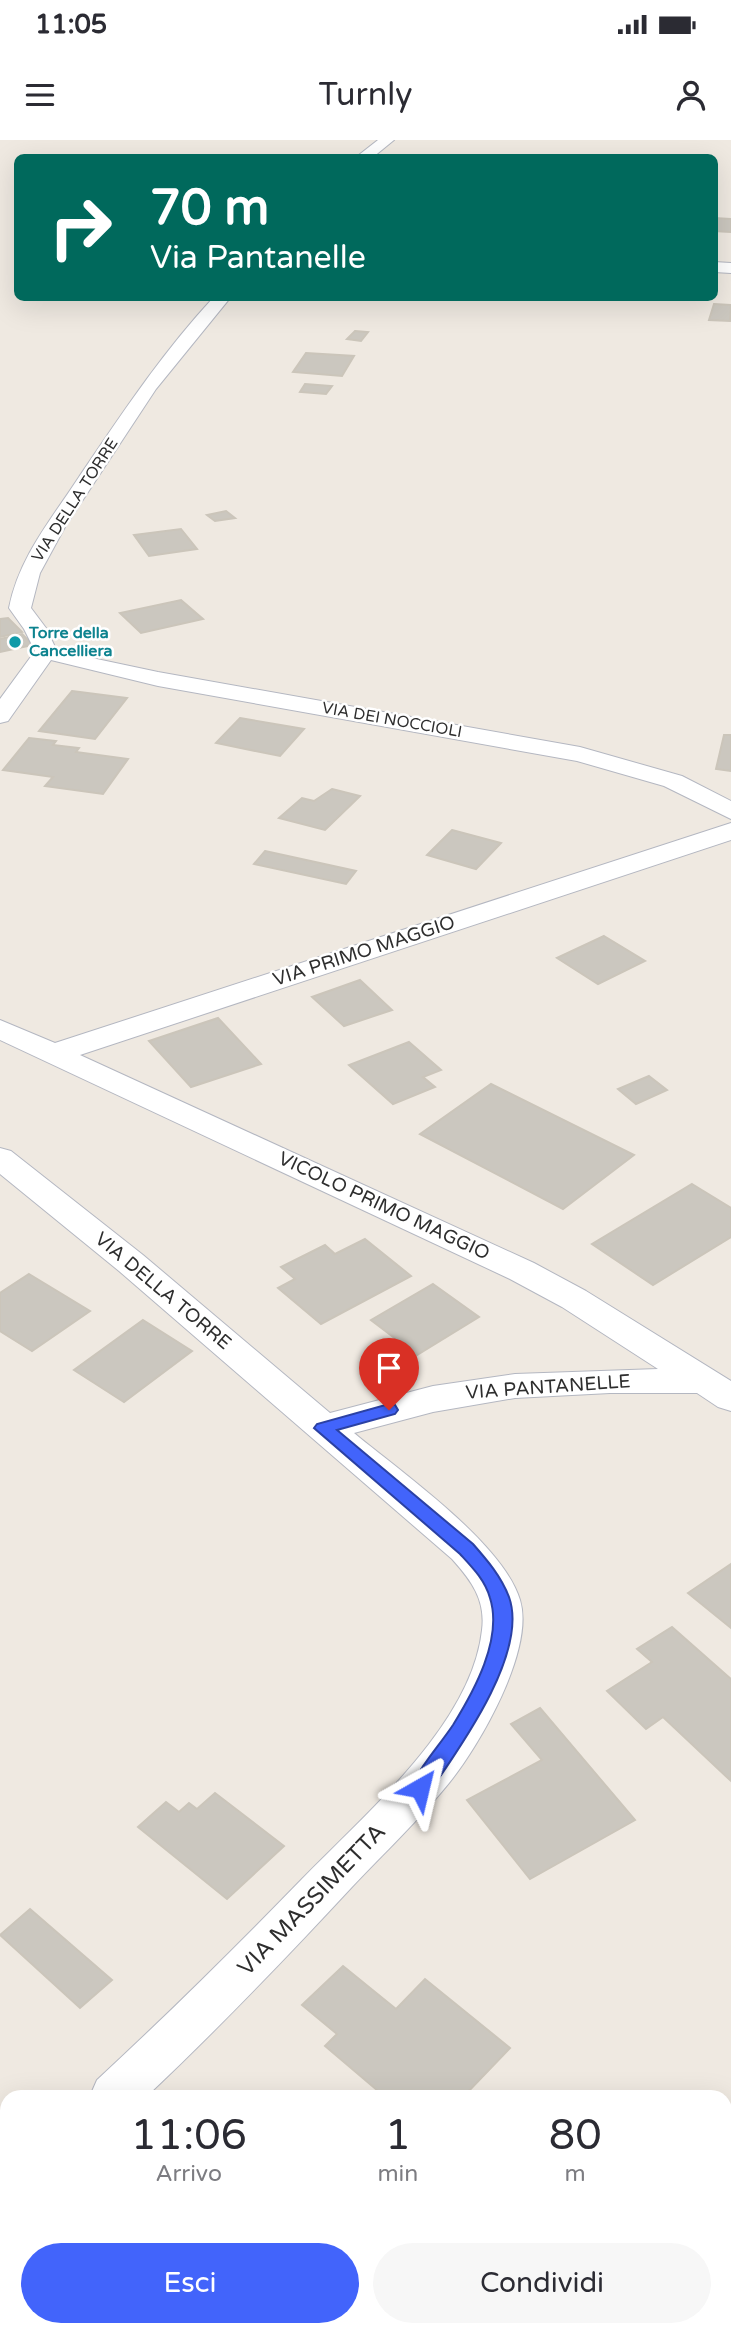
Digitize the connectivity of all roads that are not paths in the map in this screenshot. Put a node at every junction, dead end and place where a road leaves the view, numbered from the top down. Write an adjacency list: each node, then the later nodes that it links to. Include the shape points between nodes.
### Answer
1 (387, 140): 2 (street)
2 (368, 154)
3 (219, 301): 4 (street, VIA DELLA TORRE, via 155,375 50,533)
4 (10, 609): 5 (street, VIA DELLA TORRE, via 35,628)
5 (46, 651): 6 (street); 7 (street, VIA DEI NOCCIOLI, via 158,680 580,754 673,781)
6 (0, 716)
7 (731, 811)
8 (731, 831): 10 (street, VIA PRIMO MAGGIO)
9 (0, 1029): 10 (street)
10 (52, 1054): 12 (street, VICOLO PRIMO MAGGIO, via 522,1271)
11 (0, 1158): 13 (street, VIA DELLA TORRE)
12 (718, 1390): 13 (street, VIA PANTANELLE, via 586,1382 482,1390)
13 (323, 1428): 14 (street, VIA MASSIMETTA, via 486,1571 499,1596 501,1639 461,1730 420,1788 208,2008)
14 (120, 2090)

